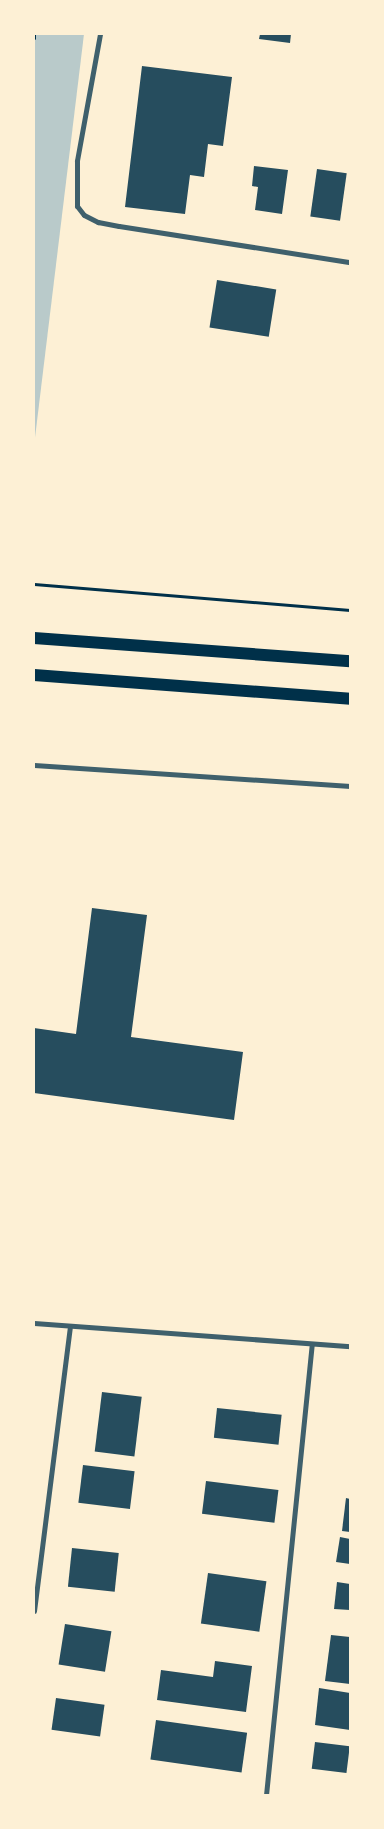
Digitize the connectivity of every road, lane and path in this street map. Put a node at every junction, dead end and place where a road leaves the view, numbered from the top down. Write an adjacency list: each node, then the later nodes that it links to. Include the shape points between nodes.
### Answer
1 (34, 34): 3 (path)
2 (100, 34): 4 (street, via 77,161 77,206 84,215 119,226)
3 (34, 38)
4 (350, 262)
5 (34, 584): 6 (path)
6 (350, 610)
7 (34, 638): 8 (main road)
8 (350, 662)
9 (34, 675): 10 (main road)
10 (350, 699)
11 (34, 765): 12 (street)
12 (350, 786)
13 (34, 1323): 14 (street)
14 (70, 1328): 15 (street); 17 (street)
15 (312, 1344): 16 (street); 18 (street)
16 (350, 1346)
17 (34, 1611)
18 (266, 1795)

